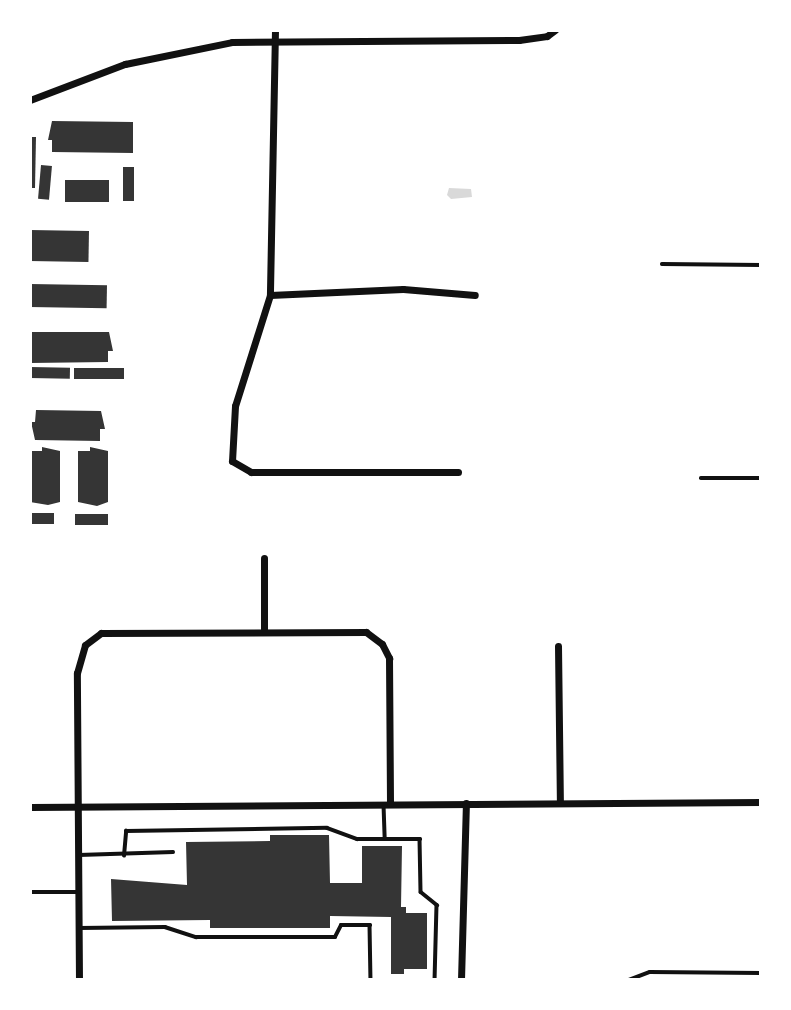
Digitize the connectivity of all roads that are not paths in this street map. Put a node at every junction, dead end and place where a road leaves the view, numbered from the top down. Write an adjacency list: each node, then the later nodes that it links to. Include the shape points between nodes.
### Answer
1 (275, 30): 3 (street)
2 (555, 30): 3 (street, via 547,36 519,40)
3 (275, 40): 4 (street, via 232,42 125,64); 7 (street)
4 (30, 100)
5 (662, 264): 6 (lane)
6 (761, 265)
7 (270, 295): 8 (street, via 403,289); 9 (street, via 235,406 231,454 235,467 251,472)
8 (475, 295)
9 (458, 472)
10 (701, 478): 11 (lane)
11 (761, 478)
12 (264, 558): 13 (street)
13 (264, 629): 17 (street, via 356,630 386,650 390,668); 19 (street, via 110,630 85,645 77,673)
14 (558, 646): 15 (street)
15 (560, 802): 16 (street); 18 (street)
16 (761, 802)
17 (387, 803): 18 (street); 19 (street); 21 (lane)
18 (466, 803): 32 (street)
19 (76, 805): 20 (street); 23 (street)
20 (30, 807)
21 (384, 839): 24 (lane, via 357,839 327,828 126,831); 31 (lane, via 421,839 421,892 437,905)
22 (173, 852): 24 (lane)
23 (79, 855): 24 (lane); 26 (street)
24 (124, 856)
25 (30, 891): 26 (lane)
26 (79, 892): 27 (street)
27 (79, 928): 29 (street); 30 (lane, via 164,927 196,937 335,937 341,925 370,925)
28 (759, 973): 33 (lane, via 650,972); 34 (lane)
29 (79, 980)
30 (371, 980)
31 (436, 980)
32 (461, 980)
33 (629, 980)
34 (757, 980)

